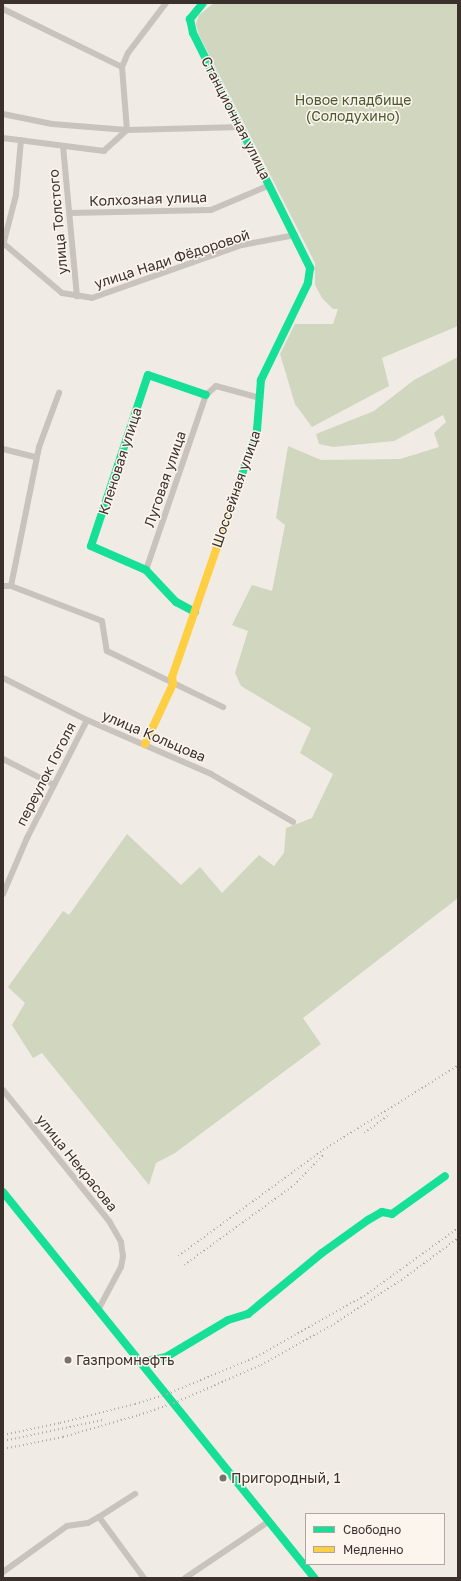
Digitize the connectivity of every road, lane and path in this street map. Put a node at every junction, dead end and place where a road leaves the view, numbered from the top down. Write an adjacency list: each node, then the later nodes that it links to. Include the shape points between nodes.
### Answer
1 (166, 3): 4 (street, via 128,53)
2 (204, 3): 6 (street, Станционная улица, via 190,19 193,33)
3 (3, 9): 4 (street)
4 (122, 67): 7 (street)
5 (3, 114): 7 (street, via 52,124)
6 (240, 127): 7 (street); 11 (street, Станционная улица)
7 (126, 130): 10 (street, via 104,151)
8 (3, 138): 9 (street)
9 (21, 140): 10 (street); 14 (street, via 16,195)
10 (63, 146): 12 (street, улица Толстого)
11 (270, 185): 12 (street, Колхозная улица, via 211,210); 13 (street, Станционная улица)
12 (70, 213): 15 (street, улица Толстого)
13 (295, 235): 15 (street, улица Нади Фёдоровой, via 242,245 110,293 92,298); 18 (street, Шоссейная улица, via 310,268 308,283 261,380)
14 (3, 244): 15 (street, улица Нади Фёдоровой, via 62,293)
15 (77, 296)
16 (59, 393): 20 (street)
17 (206, 395): 18 (street, via 216,386); 21 (street, Луговая улица); 21 (street, Кленовая улица, via 148,375 91,546)
18 (260, 398): 24 (street, Шоссейная улица, via 257,430)
19 (3, 449): 20 (street)
20 (36, 457): 23 (street)
21 (146, 570): 24 (street, via 176,602)
22 (3, 586): 23 (street)
23 (10, 586): 26 (street, via 102,621 107,651)
24 (195, 612): 26 (street, Шоссейная улица, via 172,677)
25 (3, 678): 28 (street, улица Кольцова)
26 (173, 684): 27 (street); 29 (street, Шоссейная улица)
27 (223, 706)
28 (87, 720): 29 (street, улица Кольцова); 31 (street, переулок Гоголя)
29 (145, 744): 32 (street, улица Кольцова, via 211,774)
30 (3, 759): 31 (street)
31 (54, 785): 33 (street, переулок Гоголя)
32 (293, 822)
33 (3, 894)
34 (3, 1090): 37 (street, улица Некрасова, via 109,1221 121,1242 121,1267)
35 (445, 1176): 38 (street, via 392,1214 382,1212 368,1220 322,1253 248,1314 228,1320 166,1357)
36 (3, 1192): 37 (street)
37 (98, 1310): 38 (street)
38 (141, 1362): 41 (street)
39 (135, 1494): 40 (street)
40 (99, 1517): 42 (street, via 82,1524 67,1526); 43 (street)
41 (268, 1522): 44 (street); 45 (street)
42 (3, 1572)
43 (144, 1578)
44 (186, 1578)
45 (314, 1578)

